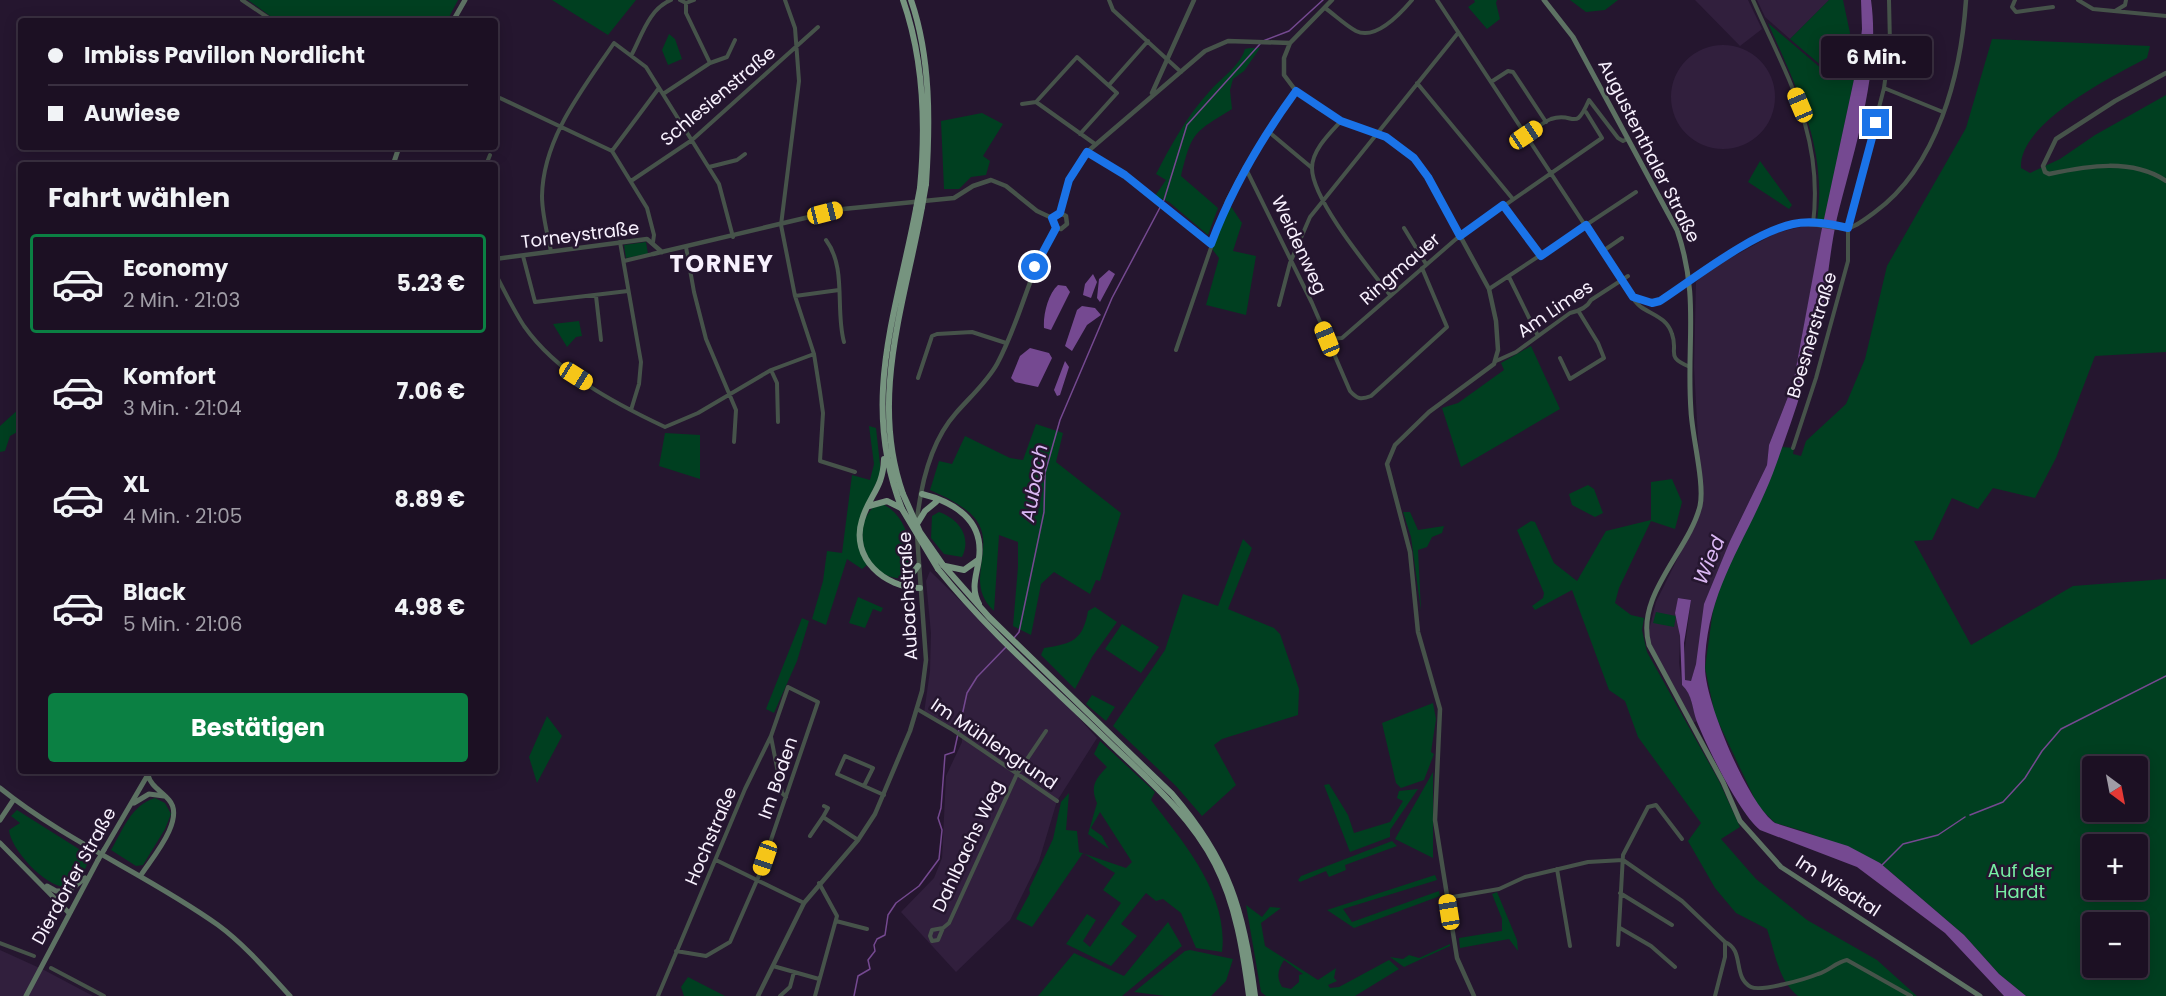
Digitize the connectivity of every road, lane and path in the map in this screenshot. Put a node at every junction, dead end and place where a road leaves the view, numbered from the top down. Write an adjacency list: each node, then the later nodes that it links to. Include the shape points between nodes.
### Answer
1 (242, 0): 26 (street)
2 (465, 0): 27 (main road)
3 (671, 0): 34 (street, via 656,11)
4 (680, 0): 21 (street)
5 (694, 0): 21 (street)
6 (785, 0): 33 (street)
7 (903, 0): 73 (highway, via 922,92)
8 (911, 0): 73 (highway, via 927,95)
9 (1109, 0): 31 (street, via 1113,10)
10 (1194, 0): 35 (street)
11 (1332, 0): 23 (street)
12 (1412, 0): 23 (street, via 1390,23 1367,33 1358,32)
13 (1437, 0): 29 (street)
14 (1544, 0): 59 (main road, Augustenthaler Straße, via 1573,37)
15 (1753, 0): 81 (street, via 1807,125 1817,190)
16 (1889, 0): 43 (street, Boesnerstraße, via 1890,44)
17 (1966, 0): 51 (street, via 1955,69)
18 (2015, 0): 22 (street, via 2012,8 2016,12)
19 (2078, 0): 24 (street, via 2093,9)
20 (2126, 0): 24 (street, via 2125,5)
21 (687, 3): 36 (street, via 686,13)
22 (2053, 7)
23 (1325, 8): 32 (street)
24 (2112, 12): 25 (street)
25 (2166, 16)
26 (269, 18)
27 (455, 18)
28 (818, 27): 33 (street, Schlesienstraße)
29 (1458, 33): 39 (street); 40 (street)
30 (735, 40): 36 (street, via 727,57)
31 (1148, 40): 35 (street); 41 (street)
32 (1290, 43): 37 (street, via 1236,40 1205,51); 44 (street, via 1284,75)
33 (798, 46): 60 (street, Schlesienstraße); 82 (street, via 799,93)
34 (632, 54): 42 (street); 54 (street, via 614,43)
35 (1169, 59): 37 (street); 47 (street)
36 (710, 63): 45 (street)
37 (1181, 72): 47 (street)
38 (2166, 73): 72 (street, via 2056,139 2043,166 2049,174 2081,168 2149,170)
39 (1491, 82): 53 (street, via 1513,72); 58 (street)
40 (1417, 83): 57 (street); 76 (street)
41 (1109, 85): 48 (street, via 1077,57); 56 (street, via 1117,93)
42 (659, 88): 45 (street); 62 (street)
43 (1884, 88): 51 (street); 86 (street, Boesnerstraße)
44 (1296, 91): 52 (street); 55 (street)
45 (663, 94): 60 (street)
46 (500, 98): 54 (street)
47 (1149, 98): 61 (street)
48 (1036, 102): 49 (street); 56 (street)
49 (1022, 104)
50 (1586, 112): 53 (street, via 1574,120 1558,118); 59 (street, via 1589,100 1618,138); 70 (street, Ringmauer, via 1602,138)
51 (1943, 112): 86 (street, via 1901,189 1882,207)
52 (1341, 121): 57 (street); 69 (street, via 1318,149)
53 (1546, 122): 58 (street)
54 (561, 126): 62 (street); 95 (street, via 543,173 542,198)
55 (1268, 132): 68 (street); 69 (street)
56 (1080, 134): 61 (street)
57 (1377, 134): 75 (street); 87 (street, via 1414,158)
58 (1526, 135): 70 (street)
59 (1627, 139): 109 (main road, Augustenthaler Straße, via 1677,230)
60 (692, 140): 67 (street); 71 (street, Schlesienstraße)
61 (1095, 144): 63 (street)
62 (612, 150): 71 (street)
63 (1087, 152): 79 (street, via 1069,180); 93 (street, via 1125,175)
64 (745, 154): 67 (street)
65 (490, 155): 66 (street)
66 (487, 162)
67 (709, 167): 88 (street, via 723,194)
68 (1245, 167): 93 (street); 103 (street, Weidenweg)
69 (1312, 168): 75 (street)
70 (1550, 173): 76 (street, Ringmauer); 83 (street)
71 (631, 181): 92 (street, via 647,208)
72 (2166, 181)
73 (923, 186): 78 (highway, bridge)
74 (1636, 192): 83 (street)
75 (1322, 198): 103 (street); 113 (street)
76 (1512, 198): 77 (street, Ringmauer)
77 (1503, 205): 87 (street, Ringmauer); 100 (street)
78 (919, 208): 136 (highway, via 885,361 881,411); 146 (highway, bridge, via 893,345 887,399 890,442 903,494)
79 (1060, 213): 80 (street); 84 (street, via 1066,216 1067,224)
80 (1052, 218): 82 (street, Torneystraße, via 991,180 954,198 863,206); 84 (street)
81 (1813, 224): 86 (street); 109 (street, via 1791,224 1757,239)
82 (781, 225): 88 (street, Torneystraße); 115 (street)
83 (1586, 225): 96 (street); 100 (street)
84 (1056, 228): 123 (street, Aubachstraße, via 1035,267)
85 (1404, 228): 104 (street)
86 (1848, 228): 135 (street, Boesnerstraße, via 1848,261)
87 (1460, 236): 104 (street, Ringmauer); 110 (street)
88 (733, 237): 94 (street, Torneystraße)
89 (1622, 238): 96 (street)
90 (826, 240): 111 (street, via 837,265)
91 (620, 242): 92 (street, Torneystraße); 95 (street, Torneystraße); 102 (street)
92 (653, 242): 97 (street, Torneystraße)
93 (1211, 244): 124 (street)
94 (686, 247): 97 (street, Torneystraße); 131 (street, via 706,339)
95 (551, 251): 99 (street, Torneystraße)
96 (1603, 251): 108 (street)
97 (662, 252): 98 (street, Torneystraße)
98 (653, 254): 102 (street, Torneystraße)
99 (523, 256): 101 (street, Torneystraße); 114 (street, via 535,302)
100 (1541, 256): 106 (street)
101 (498, 259)
102 (624, 261): 112 (street)
103 (1290, 264): 117 (street); 120 (street, Weidenweg)
104 (1424, 266): 113 (street, Ringmauer); 120 (street, Weidenweg, via 1447,327 1371,396 1356,398 1350,391)
105 (1628, 276): 108 (street, Am Limes)
106 (1509, 277): 110 (street); 119 (street)
107 (498, 278): 132 (street, via 524,325 555,361)
108 (1621, 280): 116 (street); 118 (street, Am Limes)
109 (1690, 281): 116 (street, via 1660,301 1652,303); 128 (main road, Augustenthaler Straße)
110 (1489, 289): 127 (street, via 1496,321)
111 (839, 290): 115 (street); 122 (street, via 839,324)
112 (628, 291): 114 (street); 132 (street, via 640,362 639,384)
113 (1390, 295): 120 (street, Ringmauer, via 1342,338)
114 (596, 296): 121 (street)
115 (795, 296): 125 (street)
116 (1633, 297): 128 (street, via 1662,319 1672,334 1673,356)
117 (1279, 305)
118 (1579, 312): 119 (street, Am Limes, via 1570,313); 126 (street, via 1604,358 1570,378)
119 (1538, 336): 127 (street, Am Limes)
120 (1327, 339)
121 (601, 340)
122 (844, 342)
123 (1006, 343): 130 (street, via 972,332 937,334 932,336); 138 (street, Aubachstraße, via 996,366 945,428 927,468)
124 (1176, 350)
125 (814, 354): 129 (street); 137 (street, via 823,413 820,461)
126 (1560, 358)
127 (1497, 361): 185 (street, via 1429,412 1395,445 1388,464 1410,552 1418,632 1440,709 1435,820)
128 (1690, 367): 155 (main road, Augustenthaler Straße, via 1690,409 1700,506 1652,603 1646,635)
129 (771, 370): 131 (street); 133 (street, via 777,383)
130 (918, 378)
131 (729, 395): 132 (street, via 668,427); 134 (street, via 736,410)
132 (631, 410)
133 (778, 422)
134 (734, 442)
135 (1793, 448)
136 (885, 450): 141 (highway, via 882,481); 142 (highway)
137 (855, 472)
138 (922, 494): 139 (highway, via 928,501); 140 (highway); 143 (street, Aubachstraße)
139 (936, 502): 140 (highway); 143 (highway)
140 (946, 502): 144 (highway, via 958,508 972,524 979,543)
141 (868, 506): 142 (highway, via 887,501); 147 (highway, via 861,522 861,547 874,569)
142 (902, 508): 146 (highway, bridge, via 920,544)
143 (917, 524): 145 (street, Aubachstraße)
144 (979, 560): 146 (highway, via 964,570); 150 (highway, via 973,586)
145 (918, 566): 148 (highway); 149 (street, Aubachstraße)
146 (940, 567): 150 (highway); 151 (highway)
147 (891, 581): 148 (highway); 149 (highway)
148 (905, 583): 149 (highway)
149 (920, 588): 153 (street, Aubachstraße, via 927,650)
150 (982, 610): 151 (highway)
151 (986, 619): 157 (highway)
152 (788, 687): 156 (street, Hochstraße); 165 (street, Im Boden, via 818,702)
153 (917, 709): 160 (street, Im Mühlengrund); 164 (street, Aubachstraße)
154 (1046, 731): 160 (street, Dahlbachs Weg)
155 (1697, 735): 216 (main road, Im Wiedtal, via 1740,821 1781,867)
156 (771, 736): 165 (street, via 782,794); 176 (street, Hochstraße)
157 (1134, 761): 211 (highway, via 1187,822 1214,861 1238,928); 212 (highway, via 1193,818 1219,858 1240,912)
158 (148, 774): 168 (main road, Dierdorfer Straße)
159 (149, 774): 163 (main road, via 150,782)
160 (1017, 774): 167 (street, Im Mühlengrund); 190 (street, Dahlbachs Weg, via 949,923)
161 (864, 786): 161 (street, via 837,774 845,756 873,768); 164 (street)
162 (0, 788): 166 (main road)
163 (166, 796): 168 (main road, via 149,794); 180 (main road, via 174,806 173,822)
164 (885, 796): 174 (street, Aubachstraße)
165 (786, 797): 181 (street, Im Boden)
166 (14, 800): 171 (main road); 180 (main road)
167 (1057, 801)
168 (130, 806): 178 (main road, Dierdorfer Straße, bridge)
169 (824, 806): 170 (street, via 828,808)
170 (823, 817): 172 (street); 174 (street)
171 (0, 820)
172 (810, 836)
173 (1682, 839): 177 (street, via 1661,809 1651,805 1643,814)
174 (858, 840): 182 (street, Aubachstraße)
175 (0, 843): 183 (main road)
176 (716, 860): 181 (street); 197 (street, Hochstraße)
177 (1623, 860): 179 (street); 184 (street); 193 (street, via 1682,900)
178 (94, 867): 183 (main road, via 78,887 69,891 56,891); 187 (main road, Dierdorfer Straße)
179 (1557, 869): 185 (street, via 1499,889); 196 (street)
180 (141, 875): 206 (main road, via 220,926)
181 (758, 878): 186 (street); 197 (street, Im Boden, via 728,944 706,956)
182 (819, 883): 186 (street, Aubachstraße); 188 (street, via 836,910)
183 (43, 884): 187 (main road)
184 (1620, 893): 189 (street); 191 (street)
185 (1447, 898): 213 (street, via 1457,958)
186 (804, 903): 199 (street, Aubachstraße)
187 (69, 913): 204 (main road, Dierdorfer Straße)
188 (836, 921): 192 (street); 203 (street)
189 (1672, 925)
190 (943, 928)
191 (1620, 928): 195 (street); 200 (street, via 1651,946)
192 (867, 929)
193 (1725, 942): 214 (street); 215 (street, via 1735,951 1743,981 1755,989 1820,974 1847,960)
194 (0, 943): 198 (street)
195 (1618, 945)
196 (1570, 946)
197 (676, 951): 207 (street, Hochstraße)
198 (33, 956)
199 (773, 966): 202 (street); 208 (street, Aubachstraße)
200 (1675, 967)
201 (51, 968): 205 (street)
202 (794, 972): 203 (street); 209 (street, via 790,987)
203 (819, 979): 210 (street)
204 (26, 996)
205 (104, 996)
206 (290, 996)
207 (658, 996)
208 (758, 996)
209 (780, 996)
210 (815, 996)
211 (1249, 996)
212 (1257, 996)
213 (1474, 996)
214 (1715, 996)
215 (1911, 996)
216 (1980, 996)

